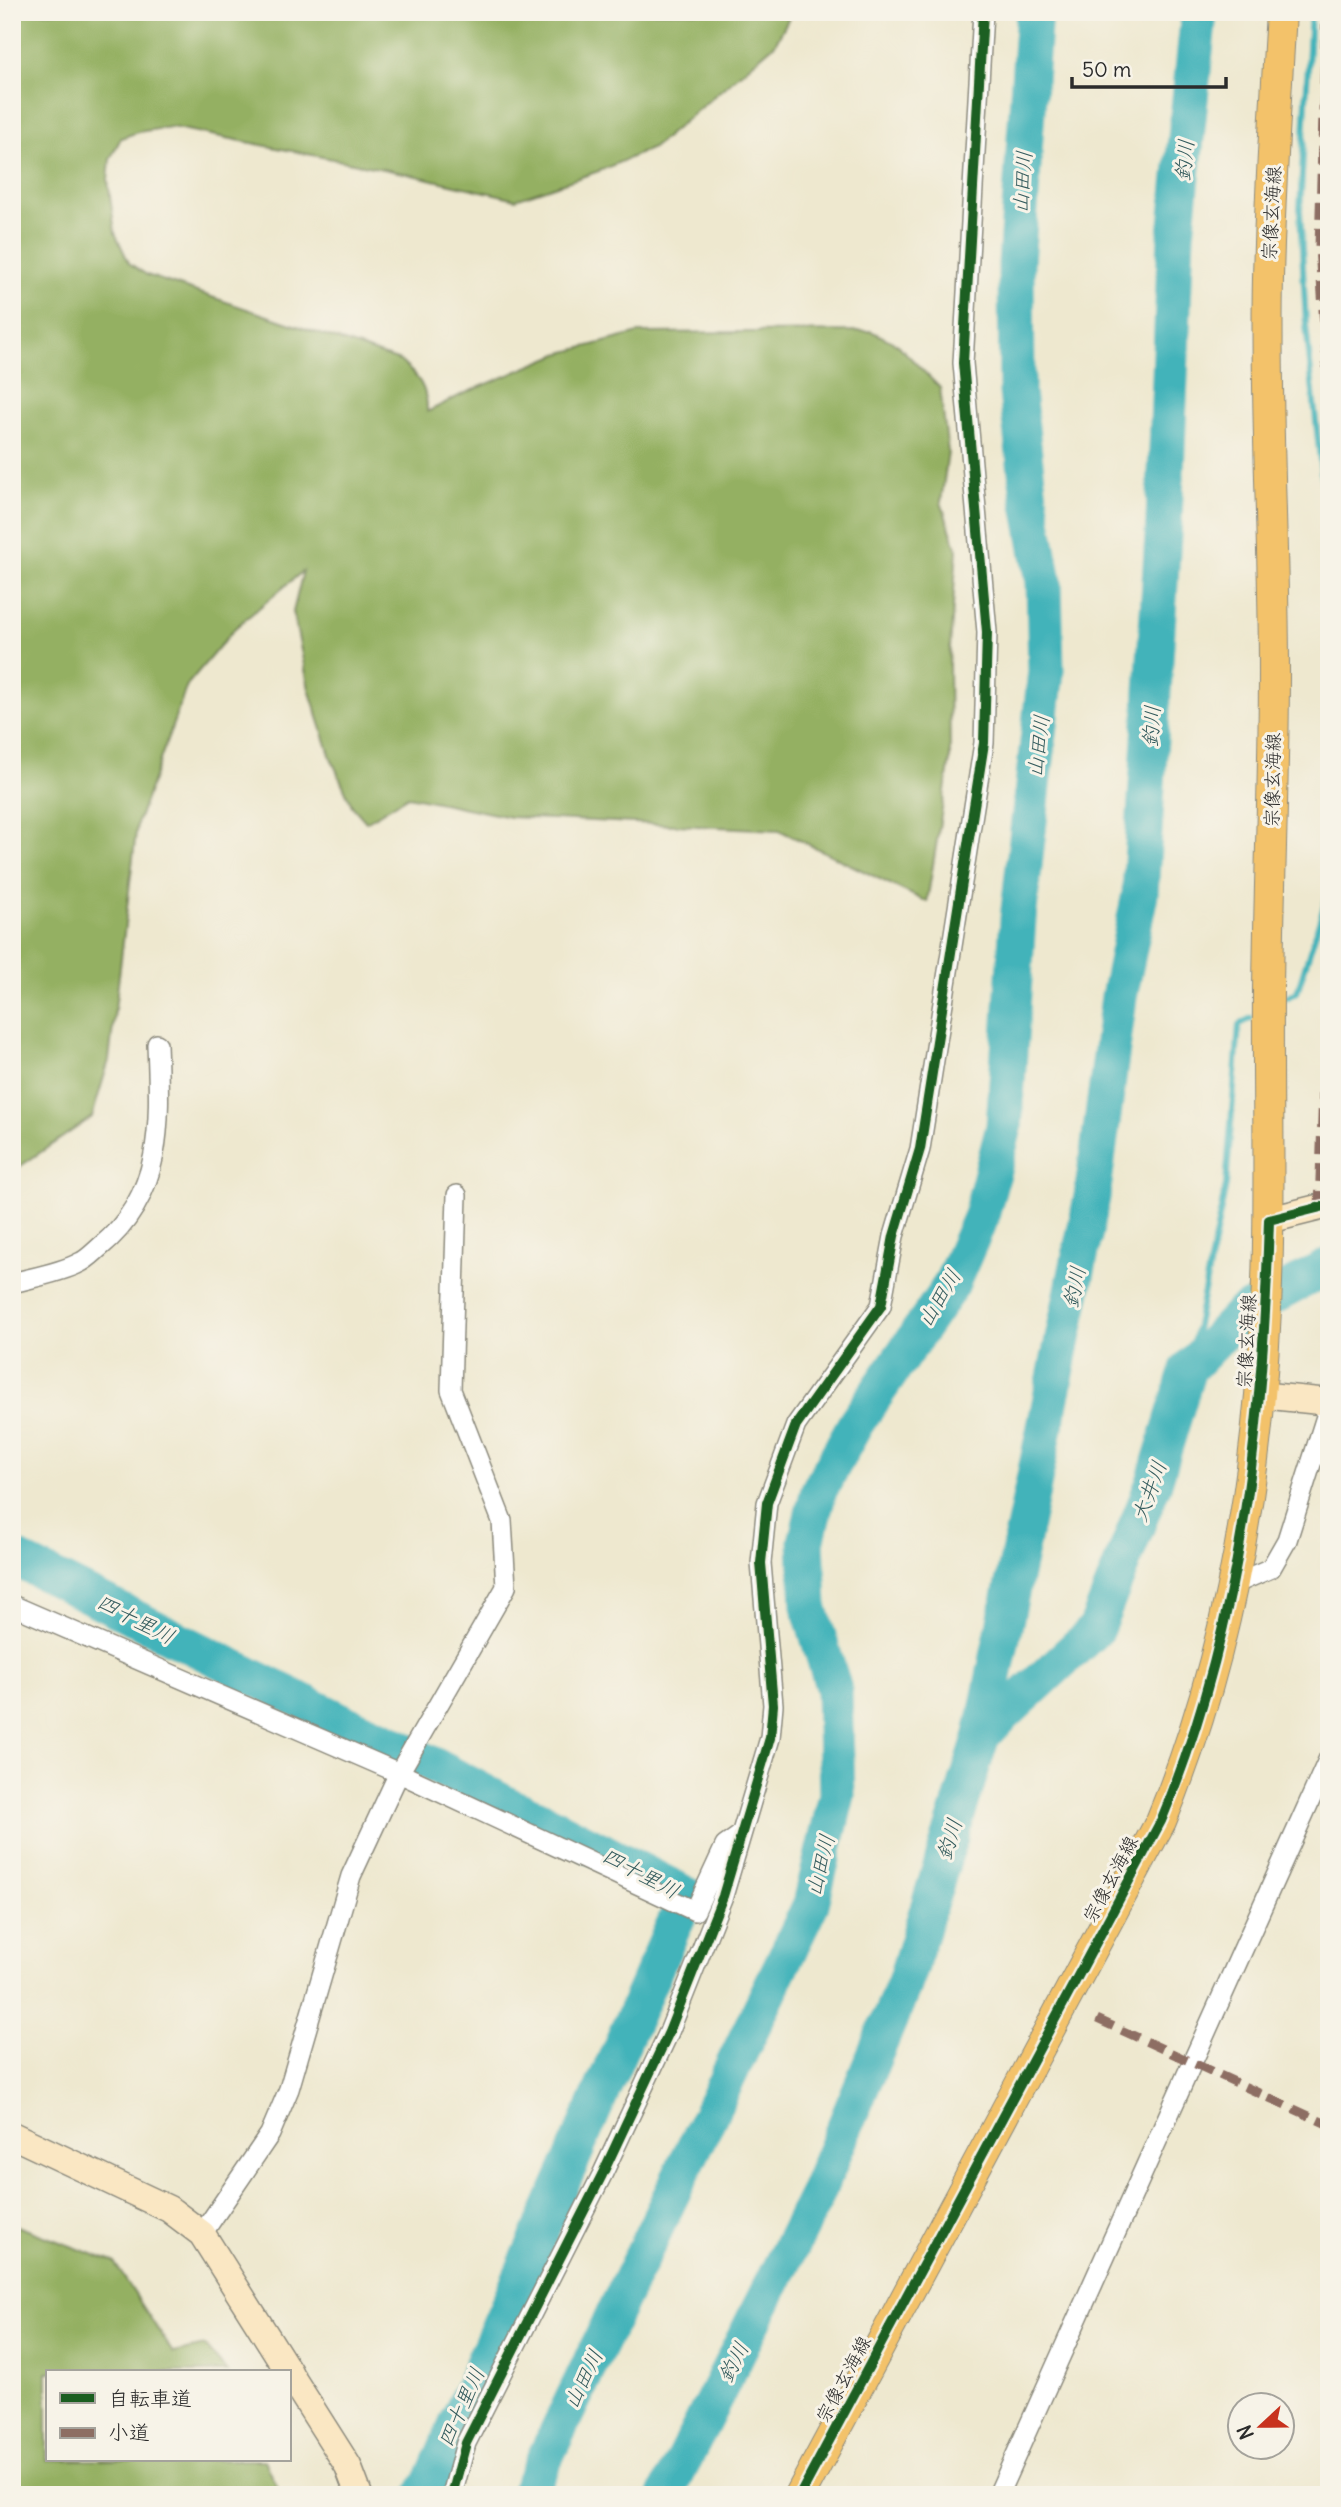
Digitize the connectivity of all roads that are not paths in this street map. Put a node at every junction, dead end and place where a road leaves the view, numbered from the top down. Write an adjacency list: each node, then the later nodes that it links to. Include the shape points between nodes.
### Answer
1 (983, 12): 14 (street, via 962,363 987,632 984,743 920,1149 894,1236 881,1306 796,1425 767,1503 761,1563 773,1706 769,1738)
2 (1281, 12): 6 (main road, 宗像玄海線, via 1268,278 1274,668)
3 (157, 1044): 7 (street, via 160,1117 153,1166 138,1201 114,1235 79,1264)
4 (457, 1195): 13 (street, via 451,1390 502,1521 506,1587)
5 (1324, 1207): 6 (street)
6 (1269, 1220): 8 (main road, 宗像玄海線)
7 (12, 1283)
8 (1261, 1395): 9 (street); 10 (main road, 宗像玄海線)
9 (1329, 1404): 10 (street, via 1287,1540 1271,1568)
10 (1232, 1585): 21 (main road, 宗像玄海線, via 1198,1723 1161,1821)
11 (12, 1605): 13 (street)
12 (1329, 1758): 22 (street)
13 (399, 1773): 14 (street, via 695,1911 724,1846); 16 (street, via 351,1876 289,2089 270,2134)
14 (739, 1836): 20 (street, via 723,1896 669,2032 466,2443)
15 (12, 2135): 16 (street, via 169,2209)
16 (202, 2234): 17 (street)
17 (288, 2370)
18 (290, 2374): 19 (street, via 348,2466)
19 (359, 2495)
20 (452, 2495)
21 (800, 2495)
22 (998, 2495)

